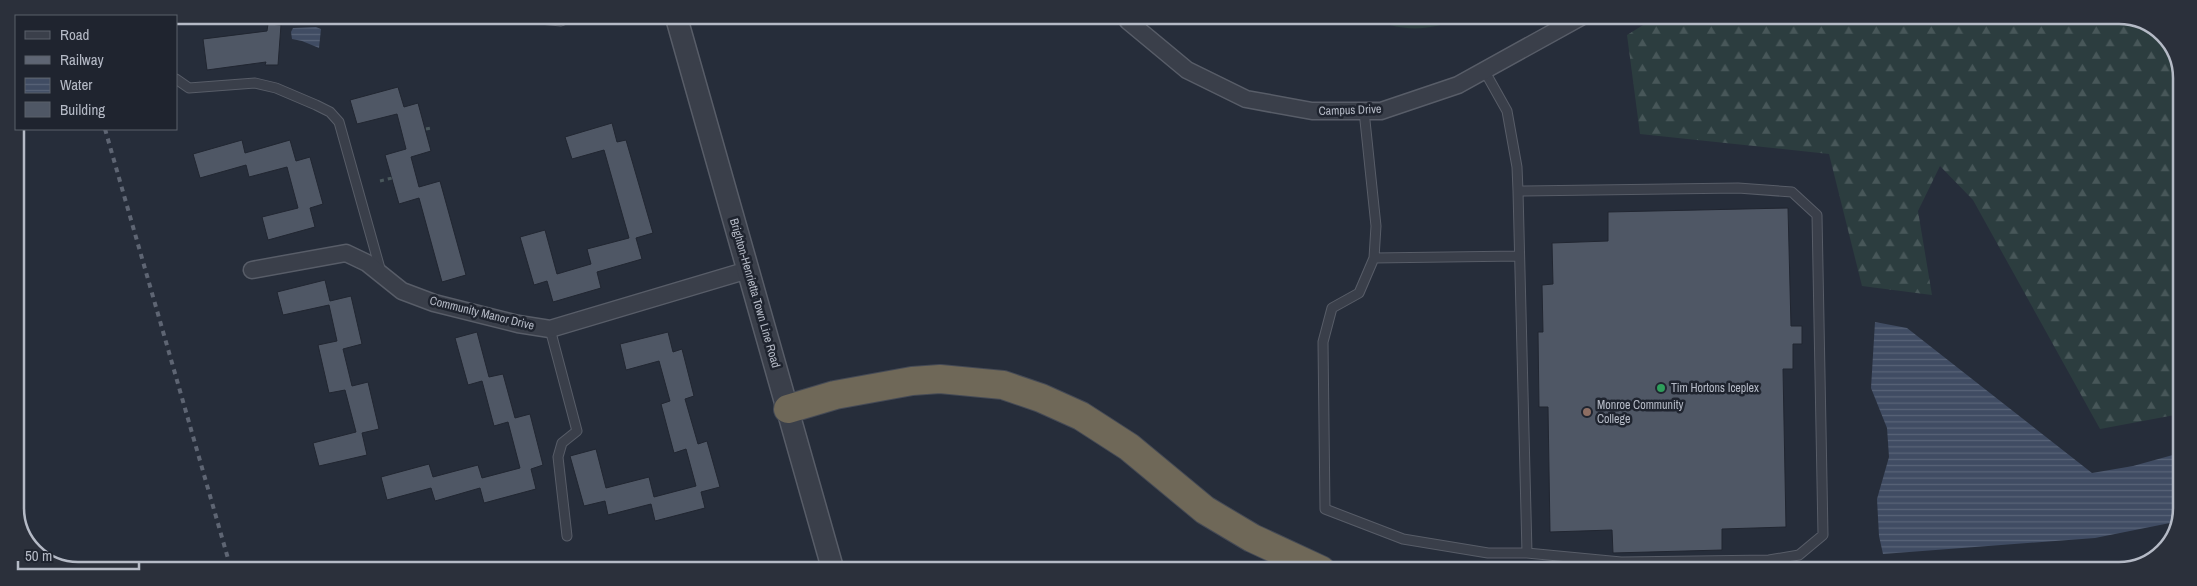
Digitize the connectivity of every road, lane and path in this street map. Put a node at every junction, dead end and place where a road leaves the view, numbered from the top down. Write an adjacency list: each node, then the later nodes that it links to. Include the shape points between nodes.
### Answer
1 (678, 24): 5 (street, Brighton-Henrietta Town Line Road)
2 (685, 24): 5 (lane)
3 (1132, 24): 8 (street, Campus Drive, via 1187,70 1246,99 1312,111)
4 (1567, 24): 6 (street, Campus Drive)
5 (688, 58): 17 (street, Brighton-Henrietta Town Line Road)
6 (1484, 70): 8 (street, Campus Drive, via 1441,91 1381,111); 13 (lane, via 1507,111)
7 (178, 80): 18 (lane, via 189,88 255,83 276,88 330,112 339,122)
8 (1364, 111): 15 (lane, via 1376,226)
9 (431, 128): 10 (path)
10 (426, 129)
11 (392, 178): 12 (path)
12 (380, 181)
13 (1518, 191): 14 (lane); 22 (lane, via 1738,188 1792,192 1817,215 1818,243 1823,535 1799,555 1768,560 1621,562)
14 (1519, 256): 15 (lane); 22 (lane)
15 (1374, 258): 22 (lane, via 1359,293 1332,308 1323,342 1326,509 1404,539 1488,552)
16 (252, 270): 18 (street, Community Manor Drive, via 346,253 368,263)
17 (748, 270): 19 (street, Community Manor Drive); 20 (street, Brighton-Henrietta Town Line Road)
18 (382, 277): 19 (street, Community Manor Drive, via 397,289 434,303)
19 (550, 329): 21 (lane, via 578,431 562,444 558,457)
20 (788, 409): 23 (street, Brighton-Henrietta Town Line Road); 24 (highway, via 835,395 912,381 1003,385 1081,416 1130,447 1205,510 1252,538)
21 (567, 536)
22 (1526, 553)
23 (831, 562)
24 (1304, 562)

